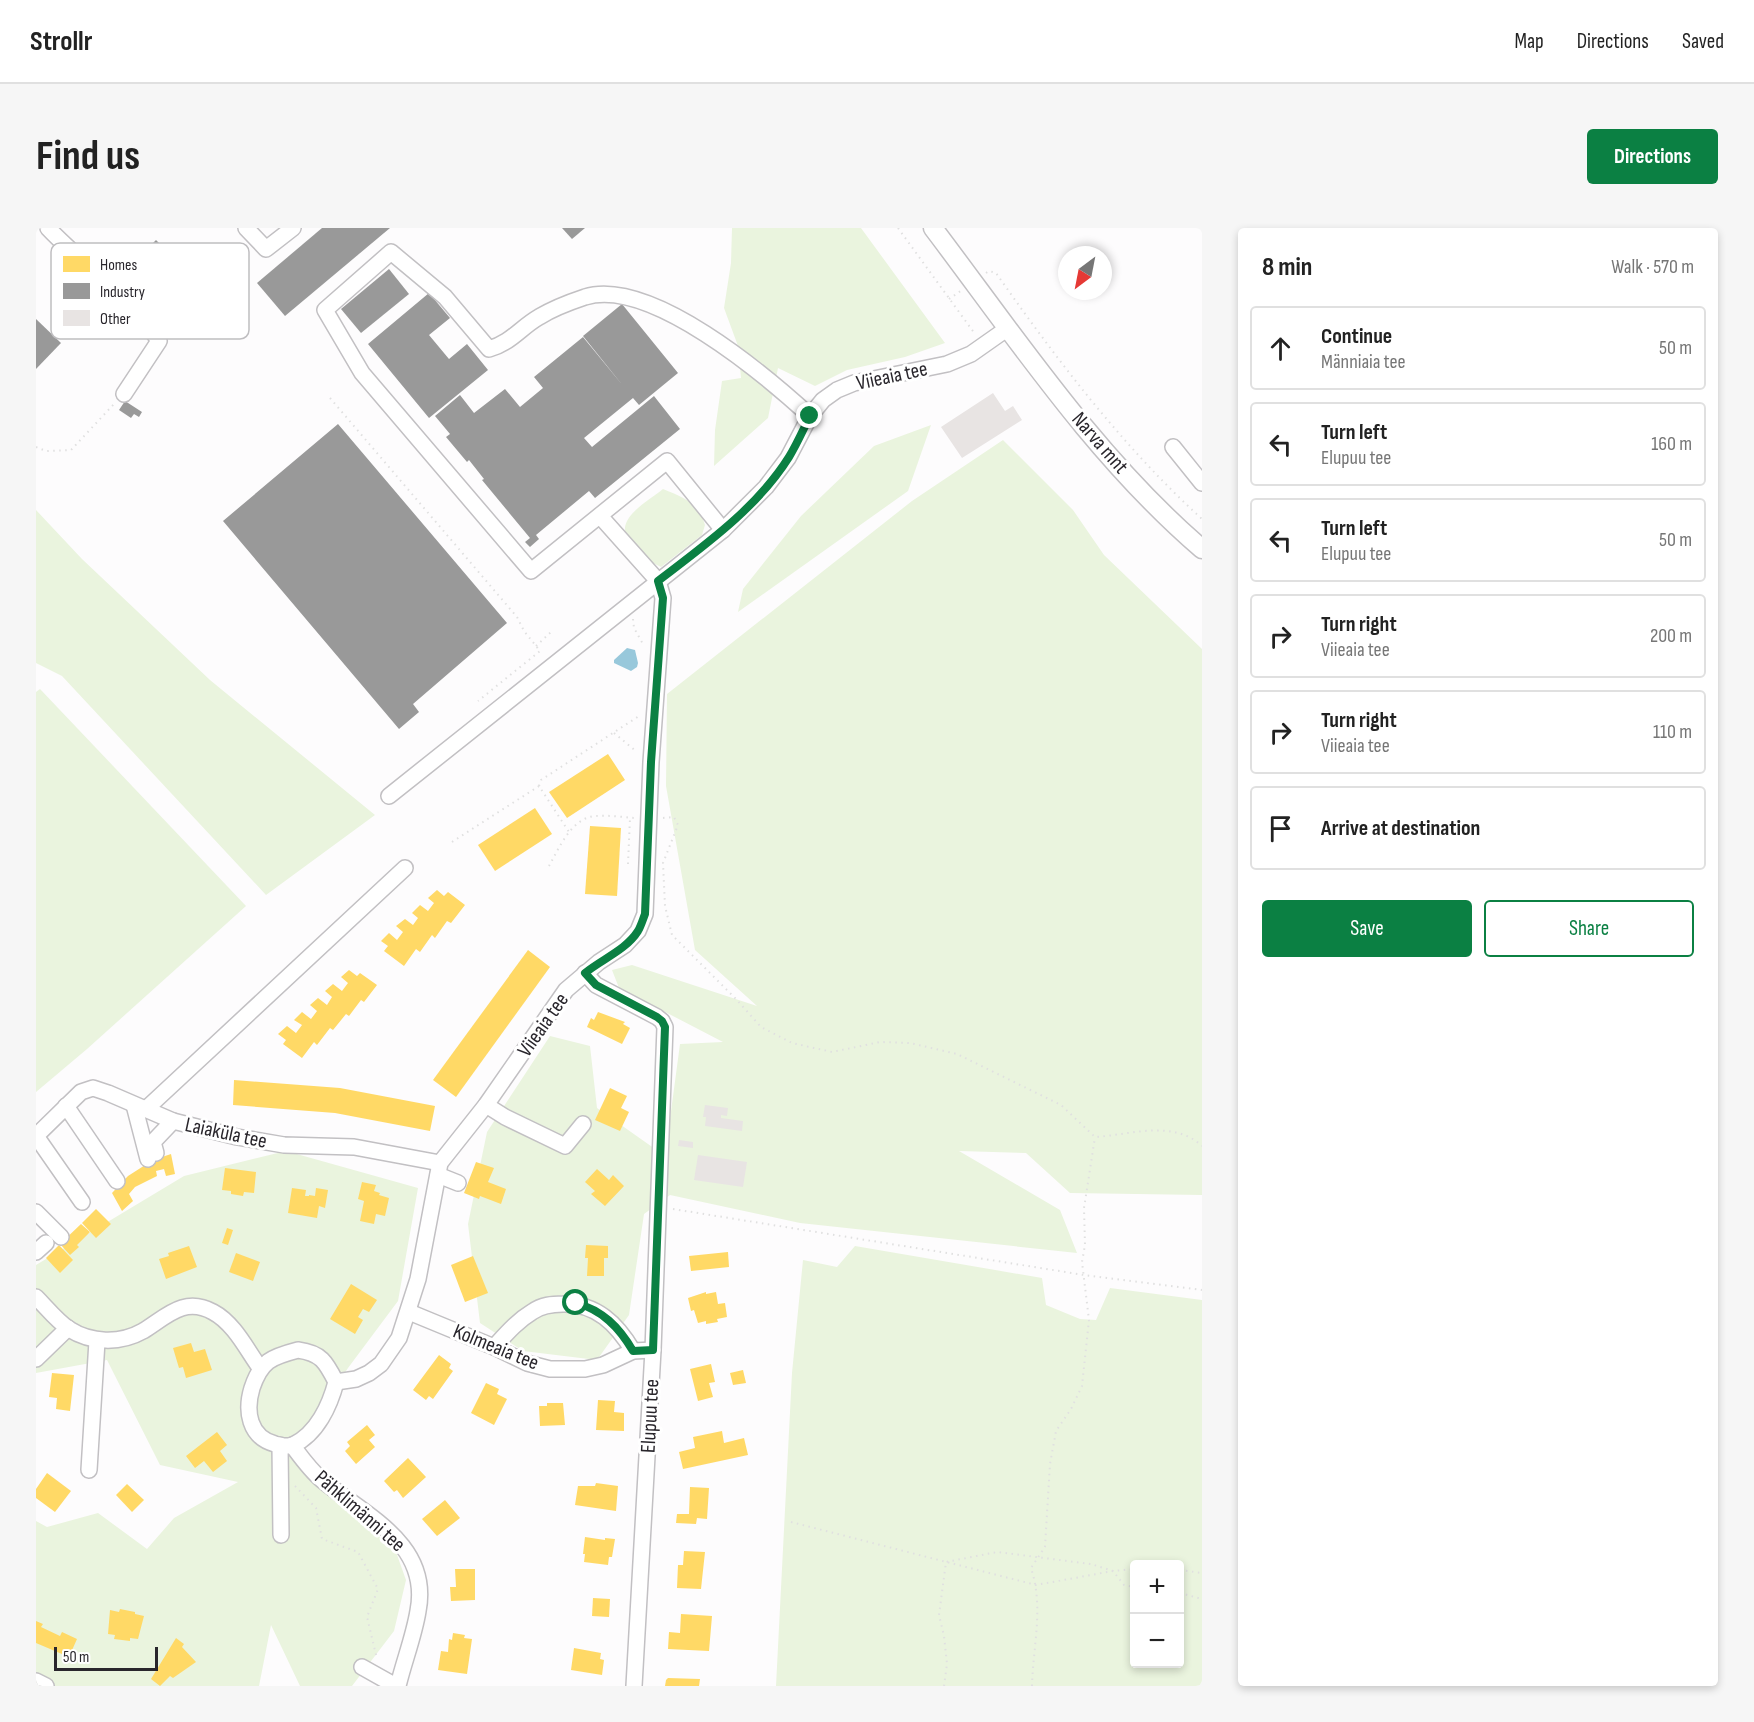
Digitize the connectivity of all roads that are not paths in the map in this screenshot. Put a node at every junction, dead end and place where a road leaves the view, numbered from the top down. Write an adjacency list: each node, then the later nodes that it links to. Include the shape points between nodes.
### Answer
1 (48, 228): 5 (street)
2 (246, 228): 3 (street, via 266,249)
3 (293, 228)
4 (933, 228): 6 (main road, Narva mnt)
5 (62, 243)
6 (1008, 328): 9 (street, Viieaia tee, via 971,354 947,364 837,390); 14 (main road, Narva mnt, via 1124,472)
7 (157, 339): 8 (street)
8 (124, 394)
9 (810, 416): 12 (street, via 774,383 695,327 624,295 588,296 538,317 502,345 489,349 444,297 391,252 325,309 362,373 531,571); 13 (street, Viieaia tee, via 772,480)
10 (1173, 447): 11 (street)
11 (1202, 483)
12 (600, 516): 13 (street, via 667,461); 15 (street)
13 (723, 530): 15 (street, Viieaia tee)
14 (1202, 549)
15 (658, 581): 16 (street); 18 (street, Viieaia tee, via 663,598 643,819 645,914 638,931 625,945)
16 (389, 796)
17 (405, 868): 21 (street)
18 (585, 973): 19 (street, Viieaia tee, via 566,990); 36 (street, Elupuu tee, via 596,985 657,1017 665,1027)
19 (486, 1105): 23 (street, via 565,1146); 25 (street, Viieaia tee)
20 (66, 1106): 21 (street, Laiaküla tee, via 81,1092 93,1088); 24 (street, Laiaküla tee); 26 (street)
21 (140, 1107): 22 (street, Laiaküla tee); 22 (street, via 152,1156 153,1142)
22 (173, 1121): 25 (street, Laiaküla tee, via 284,1145 354,1147)
23 (583, 1124)
24 (36, 1136): 28 (street)
25 (439, 1169): 27 (street, Laiaküla tee); 32 (street, Viieaia tee)
26 (117, 1181)
27 (458, 1184)
28 (82, 1202)
29 (36, 1212): 30 (street)
30 (61, 1237)
31 (36, 1297): 33 (street)
32 (409, 1312): 35 (street, Kolmeaia tee); 40 (street, Viieaia tee, via 399,1338 381,1364 356,1379)
33 (68, 1328): 34 (street); 38 (street)
34 (97, 1341): 39 (street, via 130,1336 175,1310 199,1307 228,1324); 42 (street)
35 (494, 1347): 37 (street, Kolmeaia tee, via 527,1363 567,1371 603,1365); 37 (street, via 533,1311 549,1304 576,1303 612,1322)
36 (653, 1350): 37 (street, Kolmeaia tee); 48 (street, Elupuu tee)
37 (633, 1351)
38 (36, 1359)
39 (260, 1368): 40 (street, via 275,1356 298,1350 311,1352 320,1357); 41 (street, Pähklimänni tee, via 250,1394 249,1418 260,1437 269,1443)
40 (336, 1382): 41 (street, via 321,1419 305,1436)
41 (286, 1445): 43 (street, via 280,1476); 47 (street, Pähklimänni tee, via 320,1478 393,1535 417,1570 419,1610)
42 (89, 1470)
43 (281, 1535)
44 (367, 1670): 47 (street)
45 (36, 1681): 46 (street)
46 (46, 1686)
47 (397, 1686)
48 (634, 1686)

